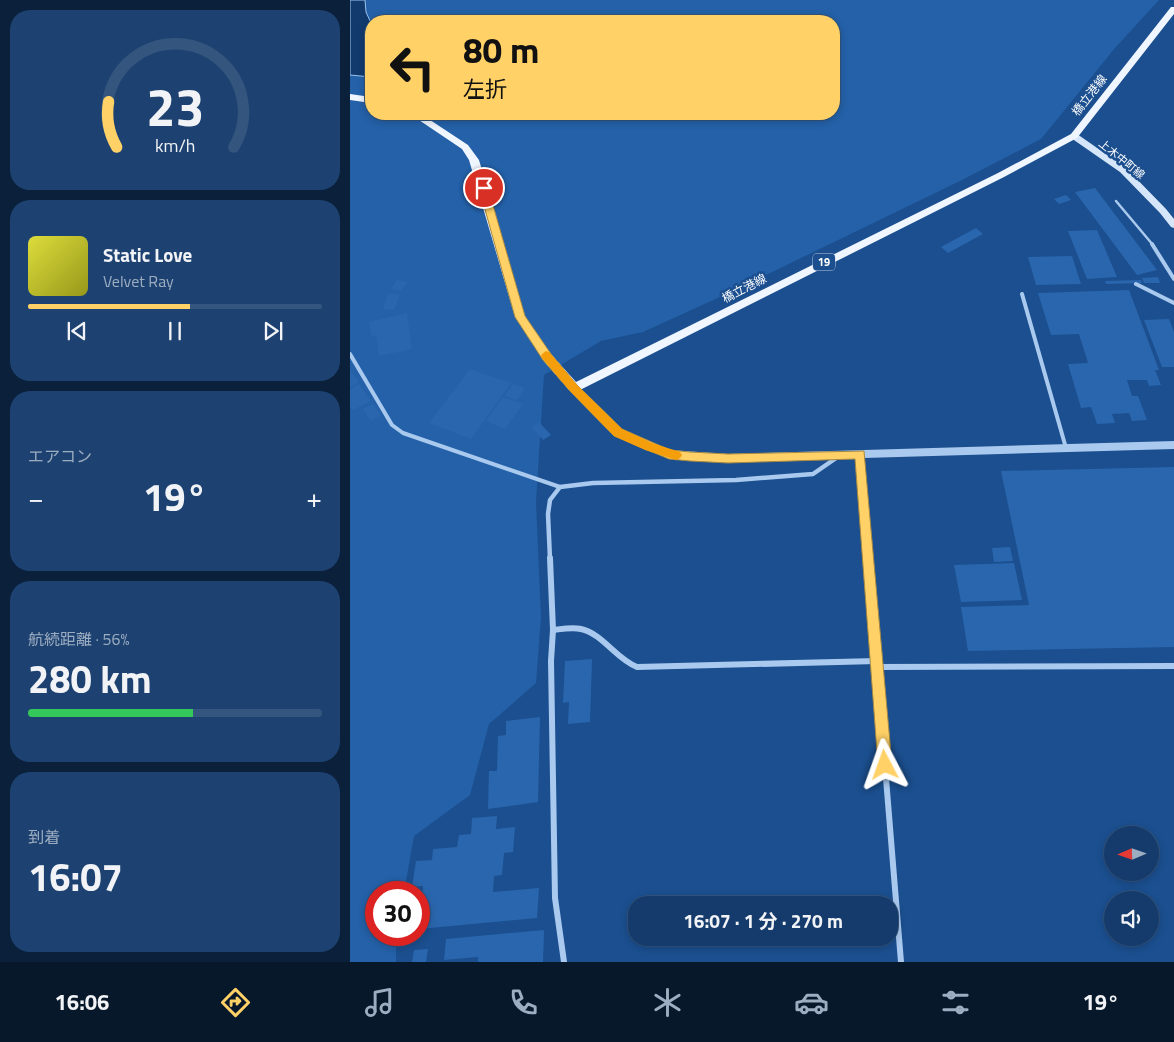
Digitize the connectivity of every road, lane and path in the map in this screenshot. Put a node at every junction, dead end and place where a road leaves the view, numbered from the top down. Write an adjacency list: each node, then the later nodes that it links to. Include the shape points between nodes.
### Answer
1 (1174, 9): 5 (main road, 橋立港線 / 19)
2 (350, 97): 3 (main road)
3 (365, 99)
4 (424, 120): 13 (main road, via 465,147 474,160 520,317 547,357)
5 (1074, 136): 7 (main road, 上木中町線, via 1122,170); 13 (main road, 橋立港線 / 19)
6 (1116, 201): 8 (lane, via 1137,224)
7 (1174, 225)
8 (1174, 279)
9 (1136, 284): 11 (lane)
10 (1022, 294): 15 (lane)
11 (1174, 303)
12 (350, 354): 18 (lane, via 392,424 403,433)
13 (574, 388): 17 (street, via 618,432 669,454 728,458)
14 (1174, 444): 15 (street)
15 (1066, 448): 16 (street)
16 (860, 454): 17 (street); 20 (street)
17 (840, 455): 18 (street, via 813,474)
18 (560, 487): 19 (street, via 550,500 548,514)
19 (553, 630): 20 (street, via 579,628 587,631 625,662 637,667); 22 (street, via 553,851)
20 (877, 664): 21 (street); 23 (street)
21 (1174, 666)
22 (564, 962)
23 (901, 962)

